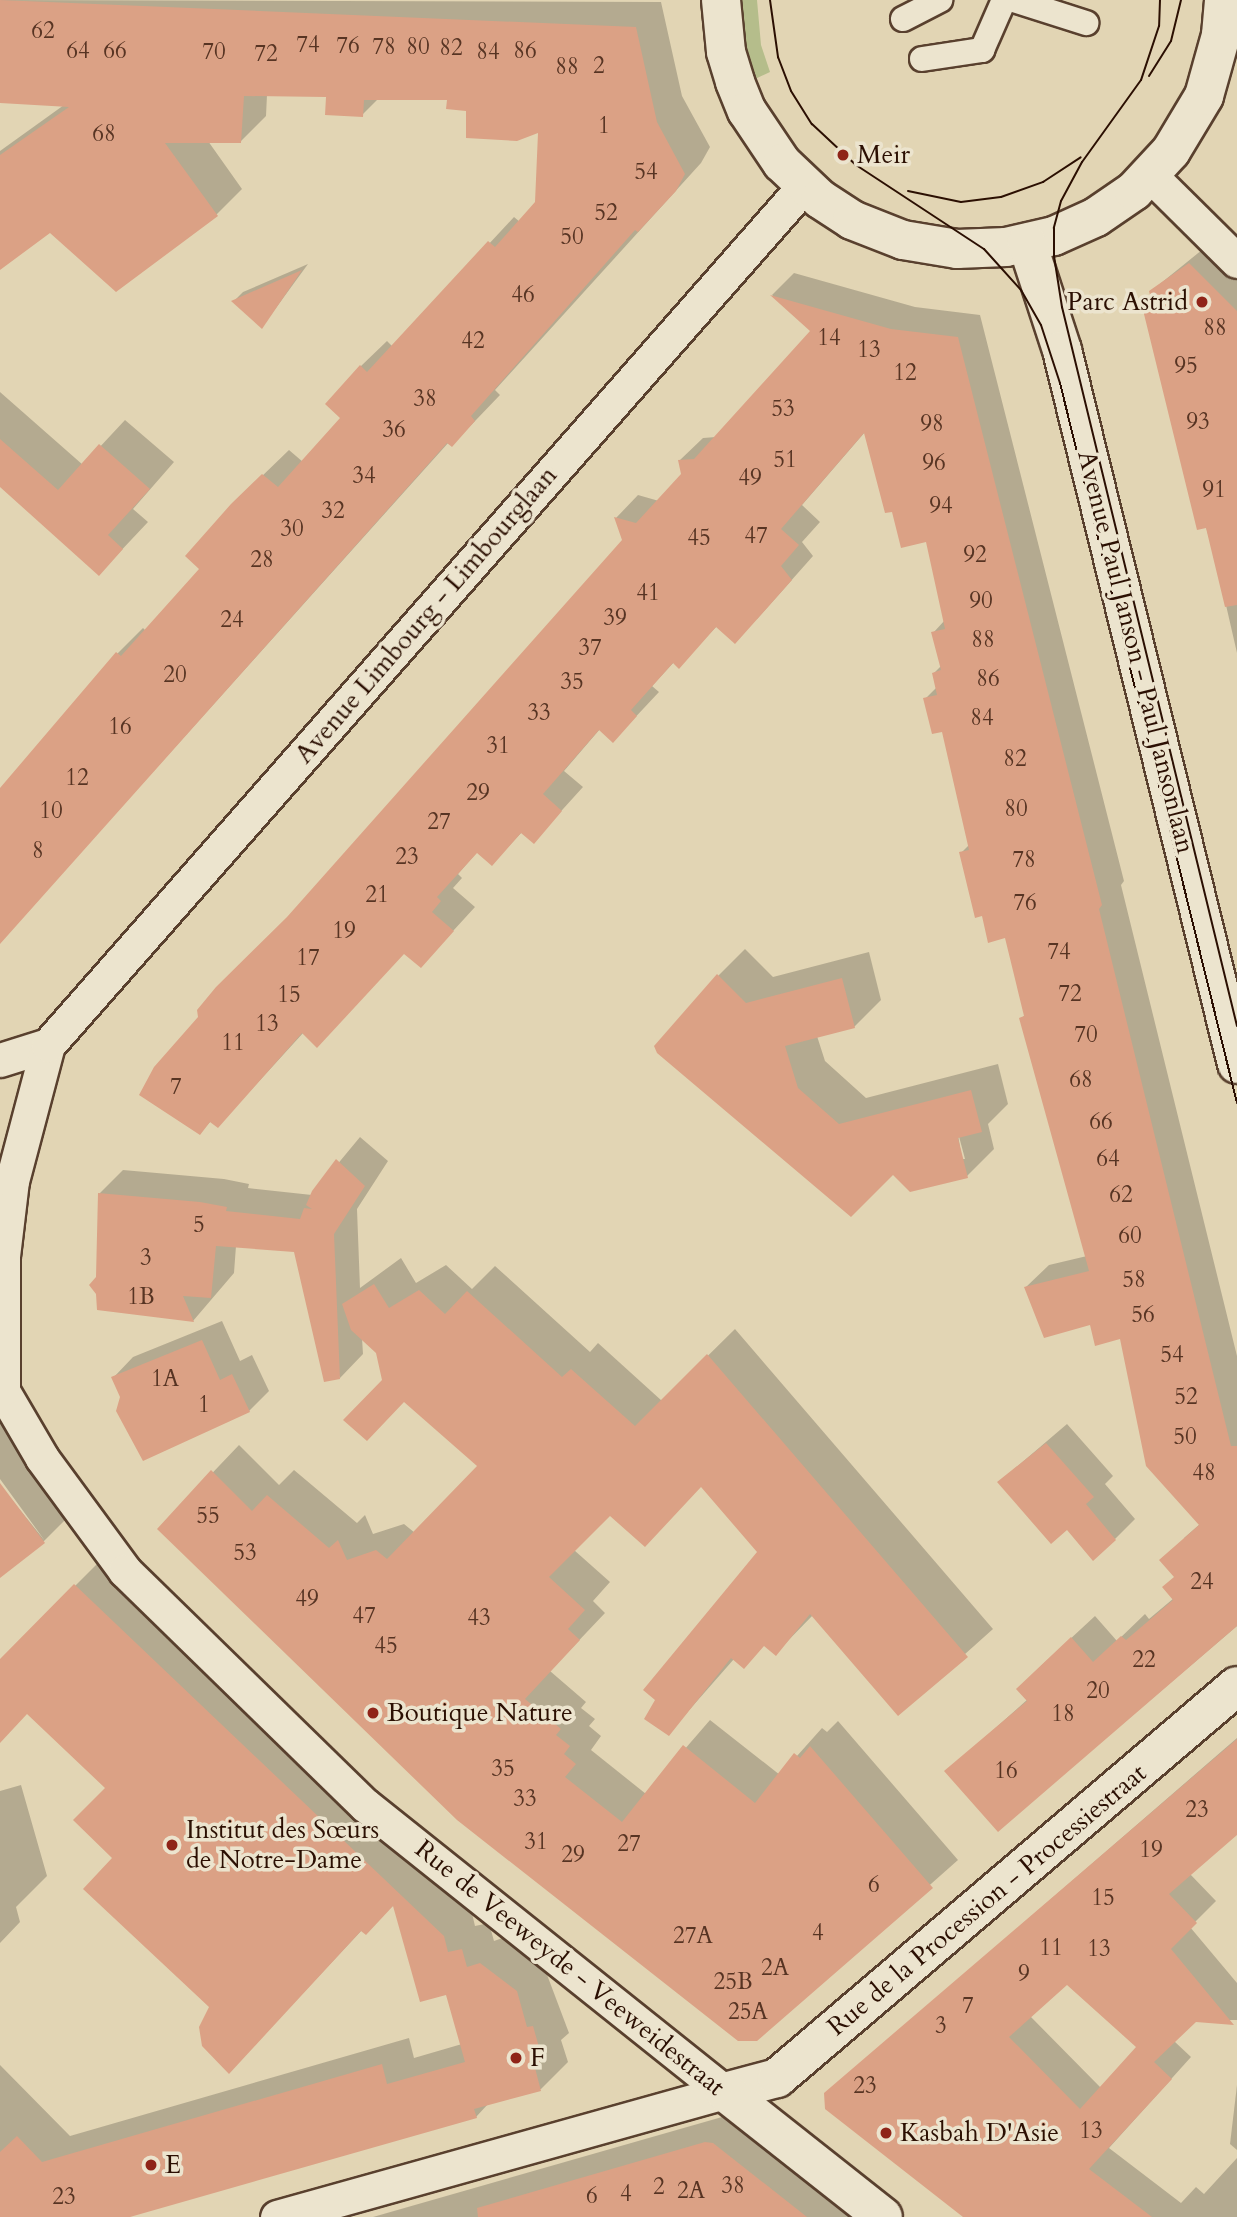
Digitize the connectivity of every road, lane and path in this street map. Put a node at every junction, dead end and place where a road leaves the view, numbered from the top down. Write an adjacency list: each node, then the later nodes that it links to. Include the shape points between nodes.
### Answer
1 (721, 0): 11 (street, via 726,52 747,111 782,163)
2 (940, 0): 7 (street)
3 (1004, 0): 9 (street, via 982,50)
4 (1014, 0): 8 (street)
5 (1225, 0): 6 (street); 10 (street, via 1221,35 1203,96 1171,151)
6 (1237, 1)
7 (903, 19)
8 (1086, 23)
9 (922, 59)
10 (1150, 175): 12 (street, via 1096,217); 13 (street)
11 (804, 186): 12 (street, via 852,220 903,240 957,249); 14 (street, Avenue Limbourg - Limbourglaan)
12 (1027, 243): 16 (street, Avenue Paul Janson - Paul Jansonlaan, via 1062,350)
13 (1237, 261)
14 (48, 1045): 15 (street); 17 (street, Avenue Limbourg - Limbourglaan, via 12,1181 3,1256)
15 (0, 1059)
16 (1237, 1064)
17 (1, 1388): 19 (street, Rue de Veeweyde - Veeweidestraat, via 42,1458 125,1571 335,1776 365,1805)
18 (1237, 1686): 19 (street, Rue de la Procession - Processiestraat, via 777,2078)
19 (725, 2092): 20 (street); 21 (street, Rue de Veeweyde - Veeweidestraat)
20 (277, 2217)
21 (883, 2217)

